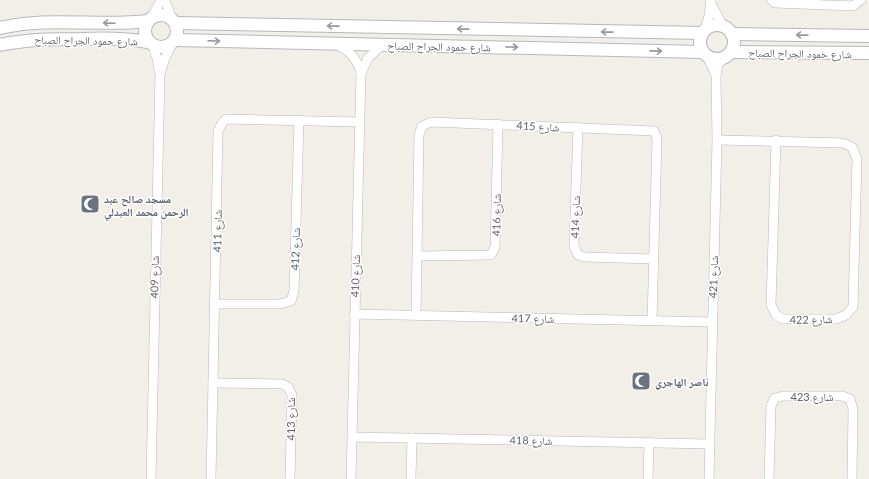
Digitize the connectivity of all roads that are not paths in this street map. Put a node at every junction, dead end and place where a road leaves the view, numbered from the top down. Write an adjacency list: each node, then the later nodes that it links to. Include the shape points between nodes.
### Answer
1 (161, 0): 6 (street)
2 (165, 0): 7 (street)
3 (771, 0): 4 (street, via 775,3 853,6)
4 (861, 0)
5 (711, 2): 12 (street); 13 (street)
6 (150, 19): 7 (street, via 163,15); 8 (street, شارع حمود الجراح الصباح, one-way to 8, via 118,23); 20 (street, via 145,28 145,35)
7 (174, 21): 10 (street, شارع حمود الجراح الصباح, one-way to 7); 19 (street, via 178,32)
8 (82, 22): 9 (street, شارع حمود الجراح الصباح, via 37,22); 18 (street)
9 (0, 28)
10 (439, 28): 14 (street, شارع حمود الجراح الصباح, one-way to 10); 24 (street, via 442,37)
11 (869, 29): 15 (street)
12 (727, 30): 13 (street, via 710,26); 15 (street, شارع حمود الجراح الصباح, one-way to 12); 29 (street, via 734,43)
13 (703, 31): 14 (street, شارع حمود الجراح الصباح); 28 (street, via 699,42)
14 (632, 32): 25 (street)
15 (826, 36): 16 (street, شارع حمود الجراح الصباح)
16 (839, 36): 17 (street, شارع حمود الجراح الصباح); 26 (street, via 841,49)
17 (869, 36)
18 (82, 38): 20 (street, شارع حمود الجراح الصباح, via 126,39); 21 (street, شارع حمود الجراح الصباح, via 29,39)
19 (174, 42): 20 (street, via 164,48); 22 (street, شارع حمود الجراح الصباح, one-way to 22); 33 (street, شارع 409, via 165,58)
20 (150, 44): 33 (street, شارع 409, via 157,58)
21 (0, 45)
22 (337, 45): 23 (street, شارع حمود الجراح الصباح); 31 (street, via 354,57)
23 (382, 45): 24 (street, شارع حمود الجراح الصباح); 31 (street, شارع 410, via 368,58)
24 (438, 46): 25 (street, شارع حمود الجراح الصباح, one-way to 25)
25 (631, 50): 28 (street, شارع حمود الجراح الصباح, one-way to 28)
26 (833, 53): 27 (street, شارع حمود الجراح الصباح); 29 (street, شارع حمود الجراح الصباح); 30 (street)
27 (869, 53)
28 (705, 54): 29 (street, via 721,59); 32 (street, شارع 421)
29 (729, 54): 32 (street, via 718,64)
30 (869, 61)
31 (361, 72): 35 (street, شارع 410)
32 (716, 74): 38 (street, شارع 421)
33 (160, 75): 52 (street, شارع 409)
34 (299, 120): 35 (street, شارع 411); 42 (street, شارع 412, via 294,291 291,301 280,304); 42 (street, شارع 411, via 226,119 218,131)
35 (360, 122): 43 (street, شارع 410)
36 (498, 124): 37 (street, شارع 415); 40 (street, شارع 416, via 495,247 492,255); 40 (street, شارع 415, via 431,122 422,126 419,135)
37 (578, 128): 41 (street, شارع 414, via 574,246 578,255 585,258); 41 (street, شارع 415, via 654,131 657,138)
38 (717, 140): 39 (street, شارع 422); 46 (street, شارع 421)
39 (776, 140): 39 (street, شارع 422, via 843,143 852,147 857,159 853,307 846,315 836,319 783,319 776,315 772,305)
40 (418, 256): 44 (street, شارع 415)
41 (653, 259): 45 (street, شارع 415)
42 (216, 304): 47 (street, شارع 411)
43 (354, 314): 44 (street, شارع 417); 48 (street, شارع 410)
44 (416, 315): 45 (street, شارع 417)
45 (652, 321): 46 (street, شارع 417)
46 (712, 322): 51 (street, شارع 421)
47 (213, 383): 53 (street, شارع 411); 54 (street, شارع 413, via 282,384 288,387 292,395)
48 (352, 436): 49 (street, شارع 418); 55 (street, شارع 410)
49 (412, 438): 50 (street, شارع 418); 56 (street)
50 (649, 442): 51 (street, شارع 418); 57 (street)
51 (710, 444): 58 (street, شارع 421)
52 (151, 479)
53 (211, 479)
54 (290, 479)
55 (351, 479)
56 (411, 479)
57 (648, 479)
58 (709, 479)
59 (769, 479): 60 (street, شارع 423, via 771,406 775,398 842,396 850,399 853,409)
60 (852, 479)

